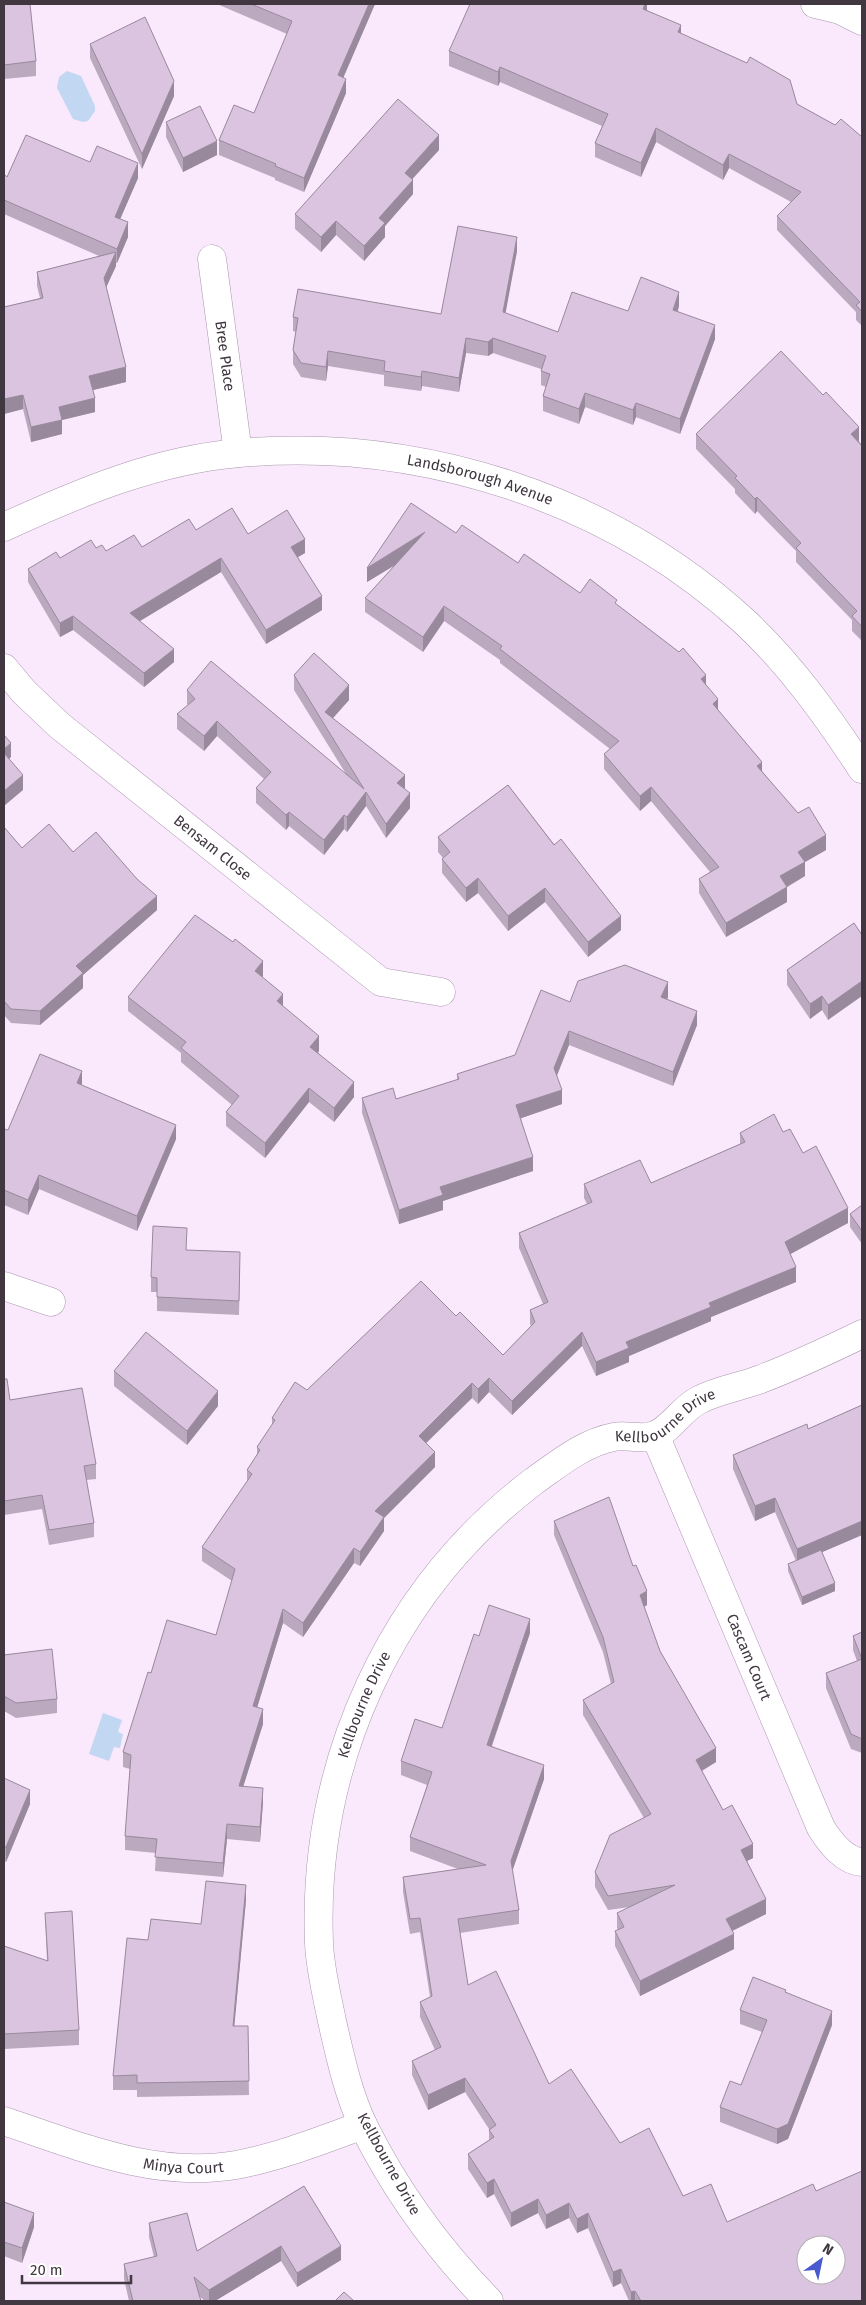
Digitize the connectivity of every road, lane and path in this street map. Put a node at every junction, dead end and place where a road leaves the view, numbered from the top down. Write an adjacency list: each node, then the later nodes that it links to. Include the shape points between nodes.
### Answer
1 (815, 4): 2 (street, via 840,10)
2 (862, 21)
3 (212, 259): 4 (street, Bree Place)
4 (238, 453): 5 (street, Landsborough Avenue, via 174,465 100,485); 7 (street, Landsborough Avenue, via 324,452 403,459 514,485 579,512 650,550 683,572 745,623 823,710)
5 (4, 527)
6 (4, 668): 8 (street, Bensam Close, via 60,726 381,982)
7 (862, 769)
8 (441, 992)
9 (4, 1286): 10 (street)
10 (51, 1302)
11 (862, 1334): 12 (street, Kellbourne Drive, via 760,1379 693,1402)
12 (654, 1436): 13 (street, Cascam Court, via 818,1822 836,1849); 15 (street, Kellbourne Drive, via 616,1436 602,1440 577,1452 508,1503 438,1573 399,1628 372,1680 348,1741 333,1794 323,1851 319,1944 341,2062)
13 (862, 1862)
14 (4, 2121): 15 (street, Minya Court, via 115,2158 156,2166 193,2168 237,2165)
15 (363, 2125): 16 (street, Kellbourne Drive, via 430,2235)
16 (489, 2301)

